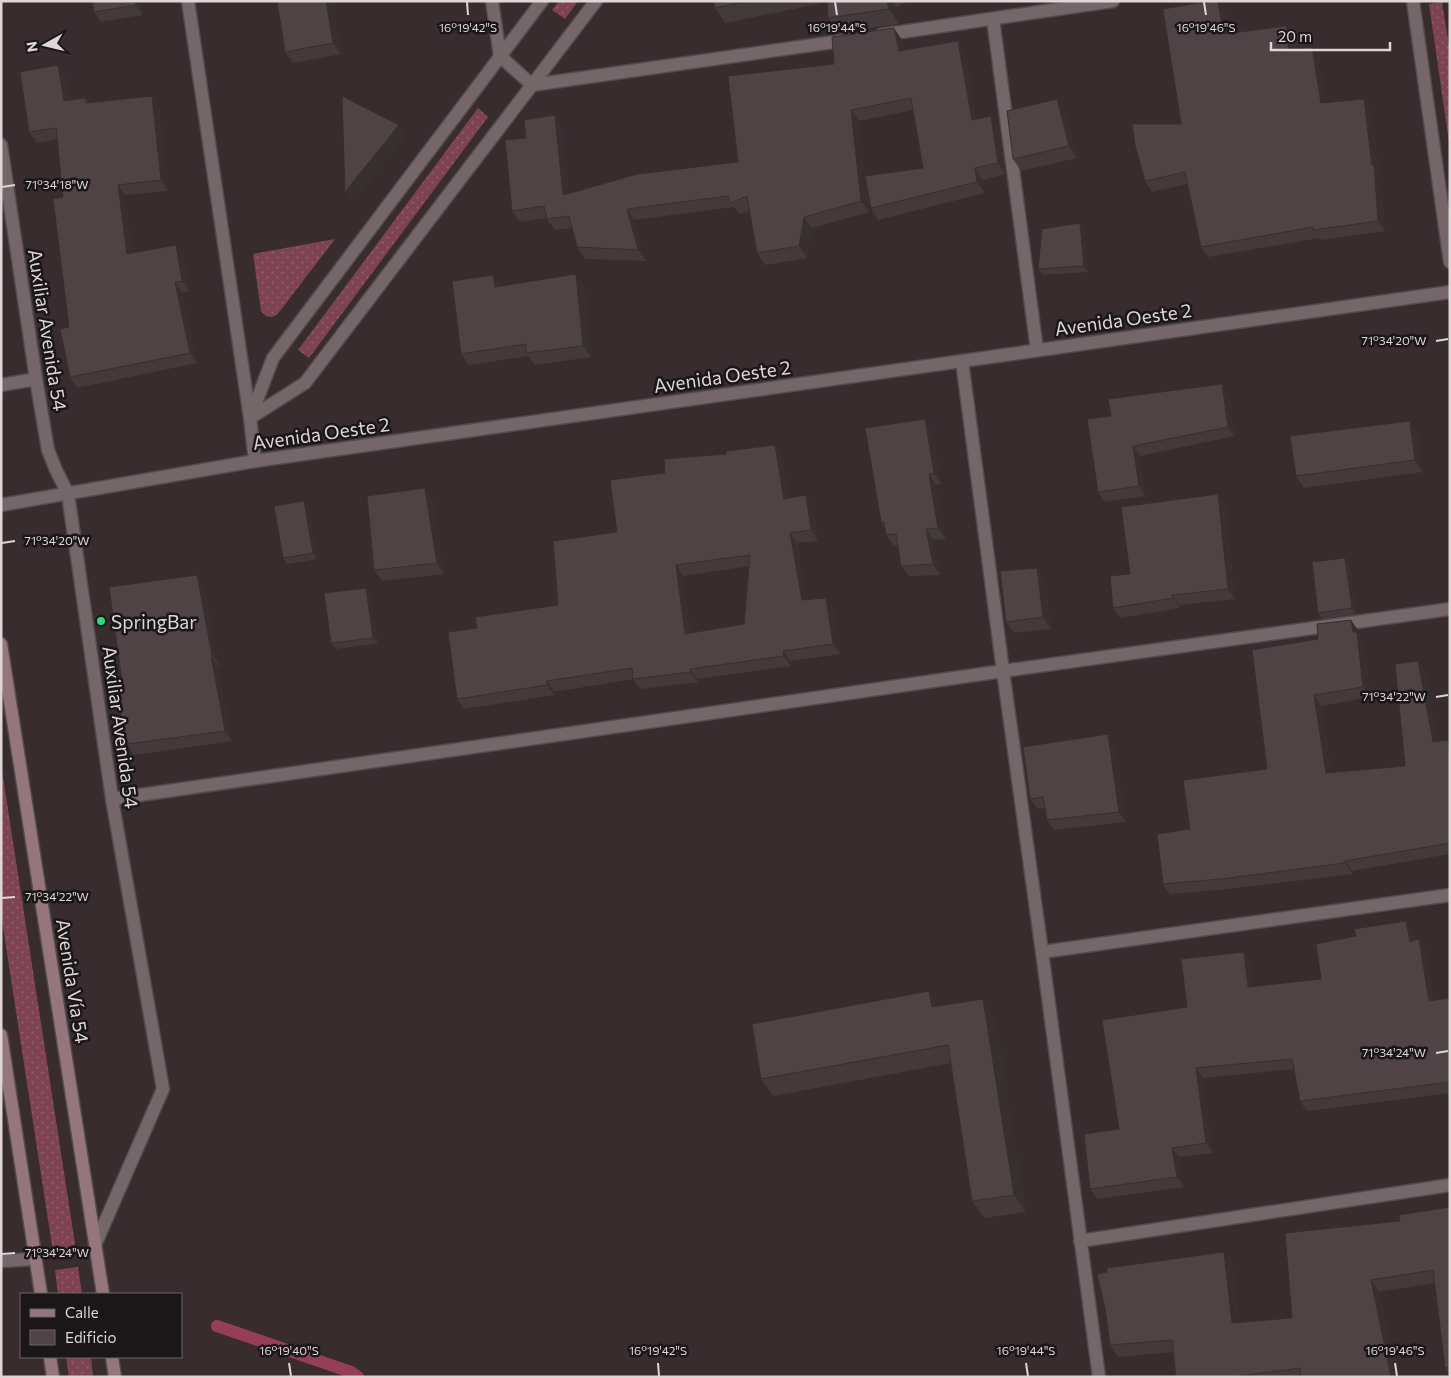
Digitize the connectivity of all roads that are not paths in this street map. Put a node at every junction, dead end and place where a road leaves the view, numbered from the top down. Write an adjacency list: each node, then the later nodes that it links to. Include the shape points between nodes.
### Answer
1 (188, 1): 17 (street)
2 (492, 1): 8 (street)
3 (542, 1): 8 (street)
4 (596, 1): 9 (street)
5 (1113, 1): 7 (street)
6 (1413, 1): 11 (street)
7 (993, 19): 9 (street); 13 (street)
8 (500, 56): 9 (street); 17 (street, via 273,358)
9 (532, 86): 17 (street, via 306,383)
10 (1, 145): 15 (street, Auxiliar Avenida 54)
11 (1450, 262)
12 (1450, 292): 13 (street, Avenida Oeste 2)
13 (1037, 350): 14 (street, Avenida Oeste 2)
14 (962, 361): 18 (street, Avenida Oeste 2); 23 (street)
15 (36, 380): 16 (street); 19 (street, Auxiliar Avenida 54, via 48,450)
16 (1, 385)
17 (250, 418): 18 (street)
18 (255, 461): 19 (street, Avenida Oeste 2)
19 (68, 494): 20 (street, Avenida Oeste 2); 24 (street, Auxiliar Avenida 54)
20 (1, 505)
21 (1450, 609): 23 (street)
22 (1, 644): 30 (main road, Avenida Vía 54)
23 (1003, 671): 24 (street); 26 (street)
24 (112, 799): 30 (street, Auxiliar Avenida 54, via 163,1089)
25 (1450, 895): 26 (street)
26 (1042, 952): 29 (street)
27 (1, 1035): 31 (main road)
28 (1450, 1185): 29 (street)
29 (1080, 1240): 39 (street)
30 (96, 1245): 34 (main road, Avenida Vía 54)
31 (35, 1259): 32 (street); 33 (main road)
32 (1, 1261)
33 (40, 1293)
34 (103, 1293)
35 (50, 1358): 37 (main road)
36 (112, 1358): 38 (main road)
37 (53, 1377)
38 (115, 1377)
39 (1099, 1377)

